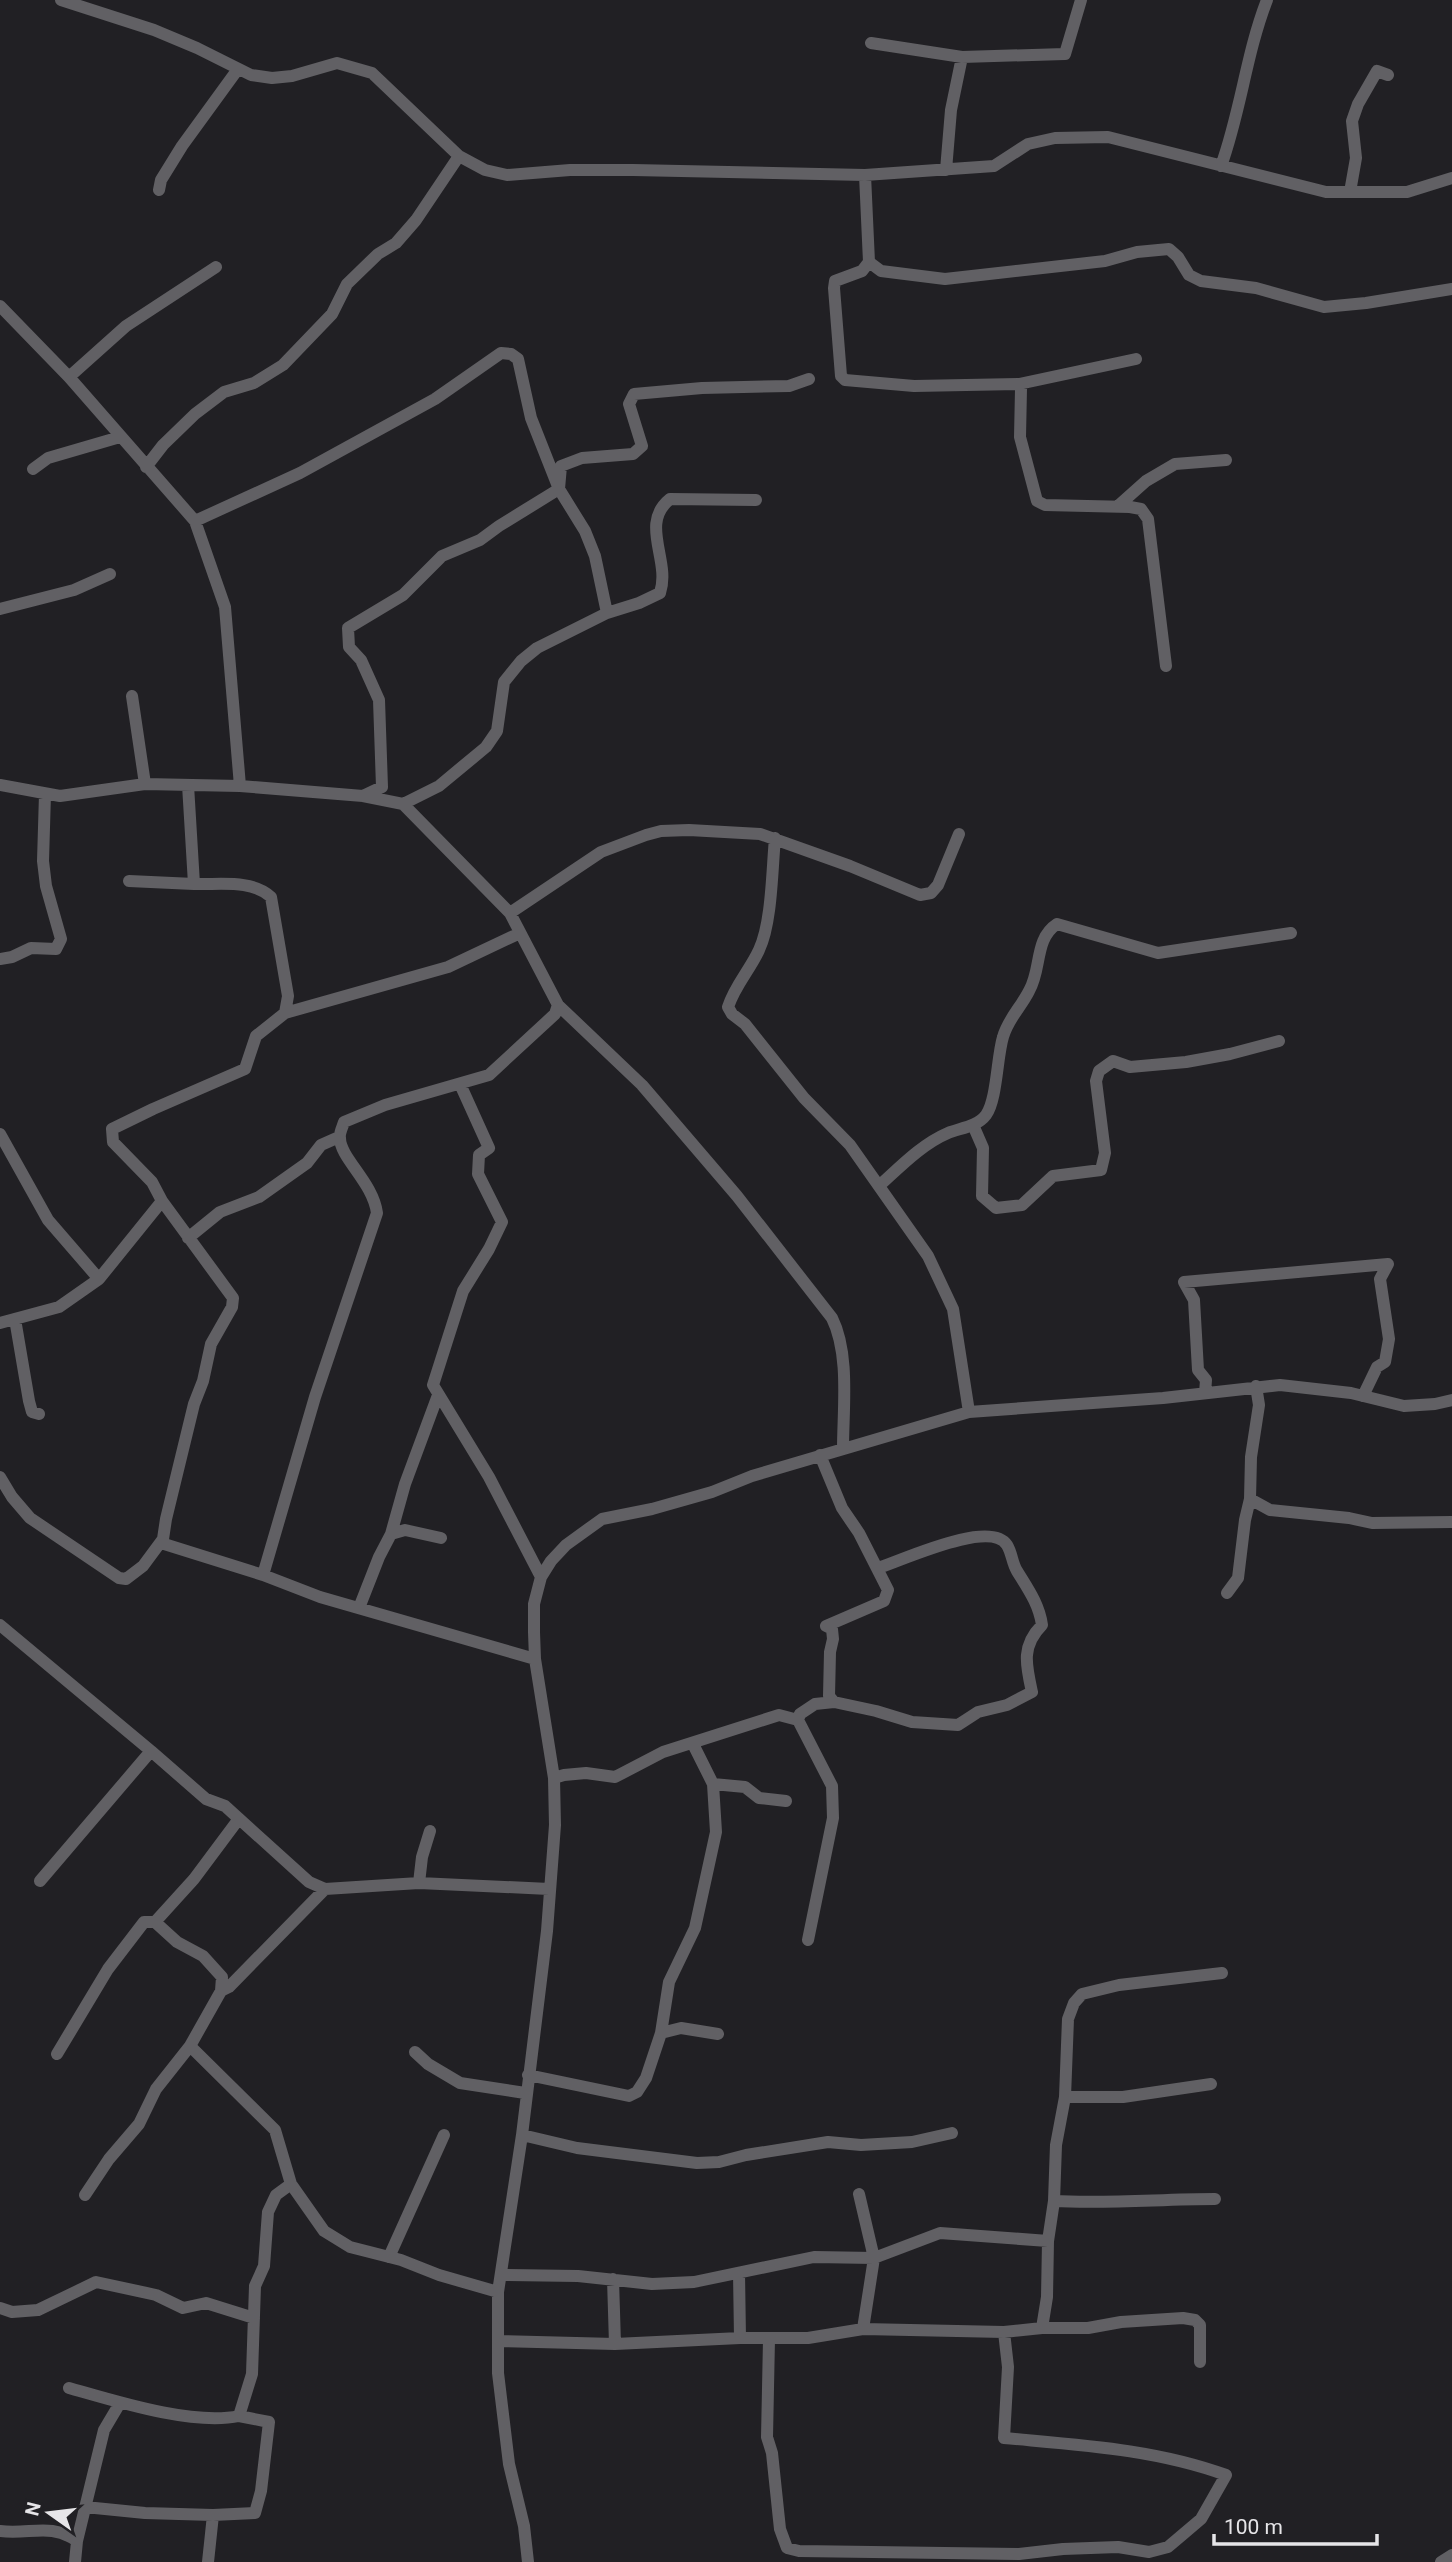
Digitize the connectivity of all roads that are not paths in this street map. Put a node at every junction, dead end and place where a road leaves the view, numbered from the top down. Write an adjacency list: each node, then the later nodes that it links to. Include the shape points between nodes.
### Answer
1 (61, 0): 6 (street, via 154,30)
2 (1081, 0): 5 (street, via 1065,54)
3 (1267, 0): 9 (street, via 1254,33 1233,133)
4 (871, 43): 5 (street)
5 (962, 57): 10 (street)
6 (238, 69): 8 (street, via 272,78 337,63 372,73); 13 (street, via 182,146)
7 (1388, 75): 14 (street, via 1377,71 1352,121 1356,158)
8 (458, 156): 11 (street, via 507,175 633,170); 25 (street, via 416,220 346,284 332,314 283,365 254,383 224,392 195,414)
9 (1221, 166): 10 (street, via 1108,137 1055,138 1028,144 994,166); 14 (street, via 1326,192)
10 (946, 170): 11 (street)
11 (865, 175): 15 (street)
12 (1452, 178): 14 (street, via 1407,192)
13 (159, 190)
14 (1350, 192)
15 (869, 262): 17 (street, via 881,271 944,279 1169,249 1189,275 1201,281 1256,288 1324,307); 22 (street, via 862,271 835,281 841,376 845,380 914,386)
16 (216, 267): 20 (street, via 127,326)
17 (1452, 289)
18 (0, 306): 20 (street)
19 (1136, 359): 22 (street)
20 (69, 377): 23 (street)
21 (809, 379): 27 (street, via 789,386 635,394 629,404 642,446 633,454 582,458 561,466)
22 (1019, 384): 29 (street, via 1020,438 1037,502)
23 (120, 437): 25 (street); 26 (street, via 48,458)
24 (1226, 460): 29 (street, via 1175,464 1146,481)
25 (146, 467): 30 (street)
26 (33, 469)
27 (559, 489): 30 (street, via 531,418 519,359 501,353 435,398 300,473); 33 (street, via 595,556); 41 (street, via 480,540 442,556 403,595 348,628 349,647 361,660 379,699 382,787)
28 (756, 499): 33 (street, via 670,499 655,521 663,581 660,593)
29 (1118, 506): 34 (street, via 1141,509 1148,519)
30 (195, 521): 39 (street, via 225,607)
31 (110, 574): 32 (street, via 74,590)
32 (0, 609)
33 (607, 613): 42 (street, via 537,648 513,668 504,681 497,731 486,747 439,786)
34 (1166, 666)
35 (132, 696): 36 (street)
36 (145, 784): 38 (street); 40 (street, via 60,796)
37 (0, 785): 40 (street)
38 (188, 785): 39 (street); 46 (street)
39 (240, 786): 41 (street)
40 (45, 793): 50 (street, via 43,861 61,939 56,949 32,948)
41 (363, 796): 42 (street)
42 (403, 804): 47 (street)
43 (959, 834): 44 (street, via 938,885 931,893 920,895)
44 (775, 838): 47 (street, via 689,830 646,835 601,852); 58 (street, via 760,949 728,1007)
45 (129, 881): 46 (street)
46 (194, 884): 52 (street, via 252,886 271,897 288,996)
47 (510, 913): 48 (street)
48 (520, 933): 51 (street); 52 (street, via 448,967)
49 (1291, 933): 55 (street, via 1158,953 1057,924 1043,939 1030,990 1002,1038 986,1115)
50 (0, 959)
51 (558, 1005): 54 (street, via 555,1014 489,1076); 71 (street, via 642,1085 832,1318 842,1350)
52 (285, 1013): 59 (street, via 256,1036 245,1069 112,1129 113,1142 152,1182)
53 (1279, 1041): 55 (street, via 1186,1062 1130,1068 1114,1061 1099,1071 1096,1081 1105,1153 1101,1170 1053,1176 1022,1205 996,1208 982,1196 982,1148)
54 (460, 1084): 57 (street, via 363,1113 344,1122); 66 (street, via 489,1148 479,1155 478,1174 502,1222 463,1291 433,1385)
55 (973, 1125): 58 (street, via 945,1134)
56 (0, 1134): 61 (street, via 48,1220)
57 (339, 1137): 60 (street, via 321,1145 307,1163 259,1197 220,1212); 80 (street, via 369,1187 377,1213 315,1397)
58 (880, 1185): 69 (street, via 928,1256 953,1309)
59 (162, 1201): 60 (street); 61 (street)
60 (188, 1238): 78 (street, via 233,1298 211,1345)
61 (99, 1279): 62 (street, via 59,1307)
62 (15, 1319): 63 (street); 70 (street, via 29,1401 32,1412)
63 (0, 1322)
64 (1256, 1386): 65 (street); 67 (street, via 1280,1384); 74 (street, via 1259,1405)
65 (1205, 1393): 67 (street, via 1206,1380 1198,1370 1194,1300 1184,1282 1388,1264 1380,1279 1390,1339 1385,1362 1377,1367); 69 (street)
66 (438, 1395): 76 (street); 81 (street, via 489,1477)
67 (1363, 1396): 68 (street, via 1404,1406)
68 (1452, 1400)
69 (969, 1412): 71 (street)
70 (39, 1415)
71 (843, 1449): 72 (street)
72 (820, 1455): 79 (street, via 842,1508); 81 (street, via 712,1492 602,1519 566,1545)
73 (0, 1477): 78 (street, via 30,1518 119,1578 134,1574)
74 (1250, 1499): 75 (street, via 1270,1510 1372,1523); 82 (street, via 1238,1578)
75 (1452, 1522)
76 (391, 1534): 77 (street, via 405,1531); 83 (street)
77 (441, 1538)
78 (161, 1543): 80 (street)
79 (878, 1568): 86 (street, via 888,1590 884,1601 826,1626 832,1629 834,1639 829,1696); 86 (street, via 978,1535 997,1537 1007,1545 1012,1563 1040,1611 1042,1625 1027,1649 1032,1692 1007,1705 978,1712 958,1725 912,1722)
80 (263, 1575): 83 (street)
81 (541, 1577): 85 (street, via 534,1604)
82 (1227, 1593)
83 (359, 1608): 85 (street)
84 (0, 1625): 89 (street)
85 (535, 1659): 90 (street)
86 (834, 1702): 87 (street, via 815,1704)
87 (798, 1720): 88 (street, via 779,1715); 100 (street, via 832,1786 833,1818)
88 (693, 1744): 90 (street, via 663,1752 615,1777 586,1773); 91 (street)
89 (151, 1751): 93 (street); 95 (street)
90 (554, 1778): 98 (street)
91 (713, 1784): 92 (street, via 745,1787 759,1798); 103 (street, via 716,1832 695,1928 669,1982)
92 (786, 1801)
93 (238, 1820): 97 (street, via 309,1882); 99 (street)
94 (430, 1831): 96 (street)
95 (40, 1881)
96 (419, 1883): 97 (street); 98 (street)
97 (325, 1889): 102 (street)
98 (549, 1889): 108 (street)
99 (155, 1922): 102 (street, via 218,1971); 107 (street, via 144,1922 108,1969)
100 (808, 1940)
101 (1222, 1973): 111 (street, via 1082,1994 1068,2019)
102 (221, 1991): 105 (street)
103 (661, 2033): 104 (street, via 681,2028); 108 (street, via 646,2078 629,2096)
104 (718, 2034)
105 (190, 2046): 115 (street, via 275,2130); 117 (street)
106 (415, 2052): 110 (street, via 460,2083)
107 (57, 2054)
108 (528, 2075): 110 (street)
109 (1211, 2084): 111 (street, via 1123,2097)
110 (526, 2093): 113 (street)
111 (1065, 2097): 119 (street, via 1056,2145)
112 (952, 2133): 113 (street, via 912,2142 828,2142 696,2163 577,2148)
113 (522, 2134): 124 (street)
114 (443, 2135): 121 (street)
115 (291, 2184): 121 (street, via 324,2231 350,2248); 128 (street, via 276,2195 268,2212)
116 (859, 2194): 122 (street)
117 (85, 2195)
118 (1215, 2199): 119 (street)
119 (1054, 2201): 120 (street)
120 (1048, 2241): 122 (street, via 940,2233); 129 (street)
121 (389, 2257): 126 (street)
122 (874, 2258): 123 (street, via 814,2257); 130 (street)
123 (739, 2273): 125 (street, via 694,2283); 132 (street)
124 (502, 2274): 125 (street); 126 (street)
125 (612, 2279): 135 (street)
126 (498, 2292): 134 (street)
127 (0, 2308): 128 (street, via 38,2310 96,2282 156,2295 183,2308 206,2303)
128 (254, 2318): 139 (street, via 252,2374)
129 (1042, 2328): 131 (street); 136 (street, via 1195,2320 1200,2325)
130 (863, 2329): 131 (street); 133 (street)
131 (1004, 2332): 133 (street, via 1008,2367 1004,2438 1129,2450 1226,2475 1201,2519 1168,2547 1149,2552 1118,2547 1019,2554 787,2548 780,2529 767,2437)
132 (740, 2338): 133 (street); 135 (street)
133 (769, 2339)
134 (498, 2341): 135 (street); 147 (street, via 509,2464)
135 (615, 2344)
136 (1200, 2362)
137 (69, 2388): 138 (street)
138 (120, 2403): 139 (street, via 192,2417); 140 (street, via 104,2430)
139 (239, 2416): 141 (street, via 269,2422 255,2513)
140 (85, 2507): 141 (street); 143 (street)
141 (212, 2515): 146 (street)
142 (0, 2531): 143 (street, via 52,2530)
143 (77, 2541): 145 (street)
144 (1452, 2555): 148 (street)
145 (75, 2562)
146 (208, 2562)
147 (528, 2562)
148 (1441, 2562)

